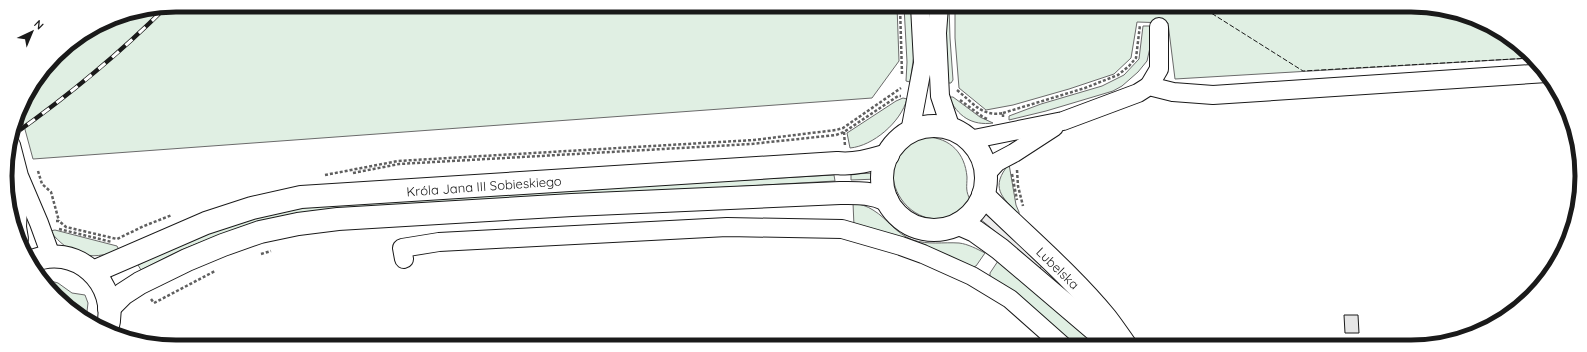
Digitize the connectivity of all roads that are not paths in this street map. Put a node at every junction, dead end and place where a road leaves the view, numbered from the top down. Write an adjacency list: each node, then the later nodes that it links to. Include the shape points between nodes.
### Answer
1 (920, 12): 8 (street, via 923,63)
2 (939, 12): 7 (street, via 940,96)
3 (1159, 27): 5 (street, via 1159,69)
4 (1539, 74): 5 (street, via 1214,95 1173,92)
5 (1149, 86): 6 (street, via 1138,93)
6 (1063, 121): 9 (street); 12 (street, via 997,162)
7 (951, 129): 8 (main road, via 926,127); 9 (main road)
8 (910, 132): 11 (main road, via 897,142)
9 (969, 140): 12 (main road, via 981,155)
10 (13, 154): 13 (street)
11 (888, 155): 15 (main road, via 882,173); 20 (main road, Króla Jana III Sobieskiego, via 847,164 301,197 206,222)
12 (986, 174): 14 (main road)
13 (19, 176): 16 (street); 18 (street, via 39,223)
14 (983, 195): 17 (main road, via 974,212); 25 (main road, Lubelska, via 1065,274 1107,318)
15 (887, 200): 17 (main road, via 900,217 918,228 939,230); 21 (main road, Króla Jana III Sobieskiego, via 865,192 840,193 572,205 338,219 298,224 260,232 186,260 140,283)
16 (18, 219)
17 (959, 224): 24 (main road, Lubelska, via 975,231 1000,249)
18 (41, 259): 20 (main road, via 70,259)
19 (404, 259): 23 (street, via 402,248 439,242 727,227 842,229 916,251 972,276 1010,299)
20 (93, 272): 21 (main road, via 104,288)
21 (109, 308): 22 (main road)
22 (107, 325)
23 (1056, 340)
24 (1107, 340)
25 (1122, 340)

